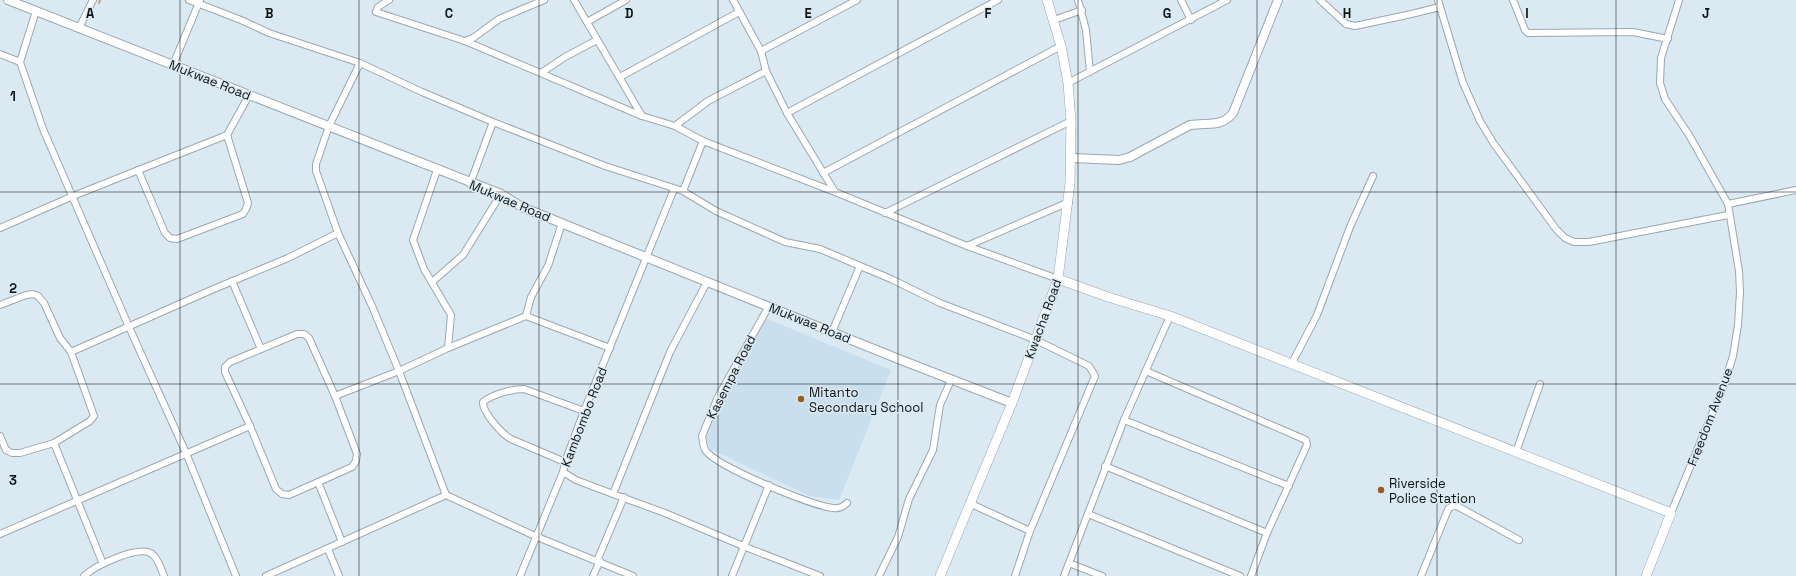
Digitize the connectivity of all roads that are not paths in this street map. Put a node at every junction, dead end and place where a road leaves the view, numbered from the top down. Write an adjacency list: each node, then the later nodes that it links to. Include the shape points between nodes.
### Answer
1 (8, 0): 23 (street, Mukwae Road)
2 (93, 0): 28 (street)
3 (188, 0): 20 (street)
4 (389, 0): 31 (street, via 378,7 376,12)
5 (543, 0): 31 (street, via 499,19 473,38)
6 (574, 0): 27 (street)
7 (626, 0): 27 (street)
8 (733, 0): 24 (street)
9 (857, 0): 33 (street)
10 (998, 0): 44 (street)
11 (1048, 0): 25 (main road, Kwacha Road)
12 (1078, 0): 22 (street)
13 (1181, 0): 26 (street)
14 (1227, 0): 26 (street)
15 (1278, 0): 52 (street, via 1233,113 1227,120 1220,123 1190,125 1120,160)
16 (1320, 0): 21 (street, via 1346,24 1355,26)
17 (1438, 0): 21 (street)
18 (1513, 0): 29 (street, via 1528,33 1633,32)
19 (1679, 0): 29 (street, Freedom Avenue)
20 (200, 2): 36 (street, via 269,34); 37 (street)
21 (1440, 7): 67 (street, via 1463,82 1480,121 1544,214 1565,238 1574,242 1588,242)
22 (1082, 10): 25 (street); 39 (street)
23 (36, 12): 28 (street, Mukwae Road); 35 (street)
24 (739, 12): 33 (street); 41 (street)
25 (1054, 20): 32 (main road, Kwacha Road)
26 (1191, 20): 39 (street)
27 (587, 22): 30 (street)
28 (79, 28): 37 (street, Mukwae Road)
29 (1668, 39): 65 (street, Freedom Avenue, via 1661,58 1660,84)
30 (597, 40): 40 (street); 41 (street)
31 (464, 41): 40 (street)
32 (1061, 46): 42 (main road, Kwacha Road); 55 (street)
33 (761, 51): 38 (street)
34 (0, 54): 35 (street)
35 (20, 62): 63 (street, via 43,129)
36 (360, 63): 47 (street); 48 (street)
37 (173, 65): 43 (street, Mukwae Road)
38 (766, 71): 44 (street); 49 (street, via 708,101)
39 (1090, 72): 42 (street)
40 (541, 73): 45 (street)
41 (620, 77): 45 (street)
42 (1068, 84): 46 (main road, Kwacha Road)
43 (249, 96): 48 (street, Mukwae Road); 50 (street)
44 (786, 113): 55 (street)
45 (642, 116): 49 (street)
46 (1071, 121): 52 (main road, Kwacha Road); 66 (street)
47 (493, 122): 57 (street); 58 (street, via 605,166)
48 (329, 126): 54 (street, Mukwae Road); 70 (street, via 316,171)
49 (675, 126): 51 (street)
50 (227, 135): 53 (street); 53 (street, via 248,203 243,214 177,239 170,238 165,233)
51 (703, 142): 60 (street); 61 (street)
52 (1072, 158): 64 (main road, Kwacha Road)
53 (138, 170): 63 (street)
54 (437, 170): 57 (street, Mukwae Road); 76 (street, via 413,240)
55 (823, 173): 61 (street)
56 (1373, 176): 89 (street, via 1347,233 1317,315)
57 (470, 184): 62 (street, Mukwae Road)
58 (674, 189): 60 (street); 72 (street, Kambombo Road)
59 (1796, 190): 65 (street)
60 (683, 192): 73 (street, via 716,211 778,238 808,248 820,249)
61 (835, 192): 66 (street)
62 (501, 194): 68 (street, Mukwae Road, via 522,207); 76 (street, via 463,255)
63 (73, 196): 69 (street); 82 (street)
64 (1069, 202): 71 (street); 74 (main road, Kwacha Road)
65 (1728, 204): 67 (street, Freedom Avenue)
66 (885, 213): 71 (street)
67 (1728, 215): 115 (street, Freedom Avenue, via 1739,271 1740,292 1733,356 1724,385)
68 (562, 223): 72 (street, Mukwae Road); 80 (street, via 548,266 531,296)
69 (0, 228)
70 (338, 233): 75 (street, via 288,258); 90 (street)
71 (966, 246): 74 (street)
72 (646, 257): 77 (street, Mukwae Road); 86 (street, Kambombo Road)
73 (860, 266): 83 (street); 84 (street, via 940,303)
74 (1058, 279): 81 (main road); 84 (main road, Kwacha Road)
75 (232, 281): 82 (street); 87 (street)
76 (432, 282): 85 (street, via 451,315)
77 (707, 282): 79 (street, Mukwae Road); 109 (street, via 670,352)
78 (0, 305): 88 (street, via 26,295 38,296 49,311 60,338)
79 (769, 306): 83 (street, Mukwae Road); 107 (street, Kasempa Road, via 718,397 702,436 706,451 749,477)
80 (526, 316): 85 (street); 86 (street)
81 (1170, 316): 89 (main road); 91 (street)
82 (129, 326): 88 (street); 102 (street)
83 (832, 332): 92 (street, Mukwae Road)
84 (1036, 340): 95 (main road, Kwacha Road); 117 (street, via 1089,366 1095,376)
85 (448, 348): 90 (street)
86 (610, 348): 96 (street, Kambombo Road)
87 (261, 349): 94 (street, via 297,334 304,334 309,338); 98 (street, via 230,362 225,367)
88 (71, 352): 100 (street, via 94,416)
89 (1292, 363): 101 (main road)
90 (399, 371): 94 (street); 110 (street)
91 (1146, 371): 97 (street); 108 (street, via 1306,440 1307,445)
92 (951, 380): 95 (street, Mukwae Road); 138 (street, via 940,405 933,450 909,499 898,537)
93 (1540, 384): 101 (street)
94 (335, 396): 106 (street, via 357,454 356,461 352,467)
95 (1012, 403): 114 (main road, Kwacha Road)
96 (584, 411): 103 (street, Kambombo Road); 103 (street, via 524,389 483,402 485,411 504,435)
97 (1124, 420): 104 (street); 108 (street)
98 (250, 426): 102 (street); 106 (street, via 276,489 282,494 289,494)
99 (0, 436): 100 (street, via 6,450 12,453)
100 (54, 443): 112 (street)
101 (1516, 452): 115 (main road)
102 (186, 454): 112 (street); 130 (street)
103 (565, 462): 105 (street, Kambombo Road)
104 (1105, 466): 116 (street); 118 (street)
105 (563, 472): 109 (street, via 576,480); 120 (street, Kambombo Road)
106 (318, 482): 122 (street)
107 (769, 485): 113 (street, Kasempa Road, via 834,509); 123 (street)
108 (1289, 486): 118 (street)
109 (613, 494): 111 (street)
110 (446, 495): 120 (street); 122 (street)
111 (624, 497): 123 (street); 125 (street)
112 (77, 501): 119 (street); 127 (street)
113 (847, 503)
114 (969, 503): 117 (street); 139 (main road, Kwacha Road)
115 (1671, 513): 146 (main road, Freedom Avenue)
116 (1088, 514): 126 (street); 143 (street)
117 (1030, 531): 140 (street)
118 (1267, 533): 144 (street)
119 (0, 534)
120 (535, 536): 125 (street); 133 (street, Kambombo Road)
121 (1519, 540): 145 (street, via 1455,505 1452,506 1447,512)
122 (342, 542): 124 (street)
123 (743, 546): 136 (street); 137 (street)
124 (328, 549): 131 (street); 132 (street)
125 (598, 561): 134 (street); 135 (street)
126 (1069, 563): 141 (street); 142 (street)
127 (103, 564): 128 (street); 129 (street, via 145,550 153,554)
128 (84, 576)
129 (164, 576)
130 (236, 576)
131 (266, 576)
132 (339, 576)
133 (520, 576)
134 (593, 576)
135 (633, 576)
136 (732, 576)
137 (820, 576)
138 (879, 576)
139 (940, 576)
140 (1016, 576)
141 (1064, 576)
142 (1102, 576)
143 (1240, 576)
144 (1251, 576)
145 (1421, 576)
146 (1646, 576)

